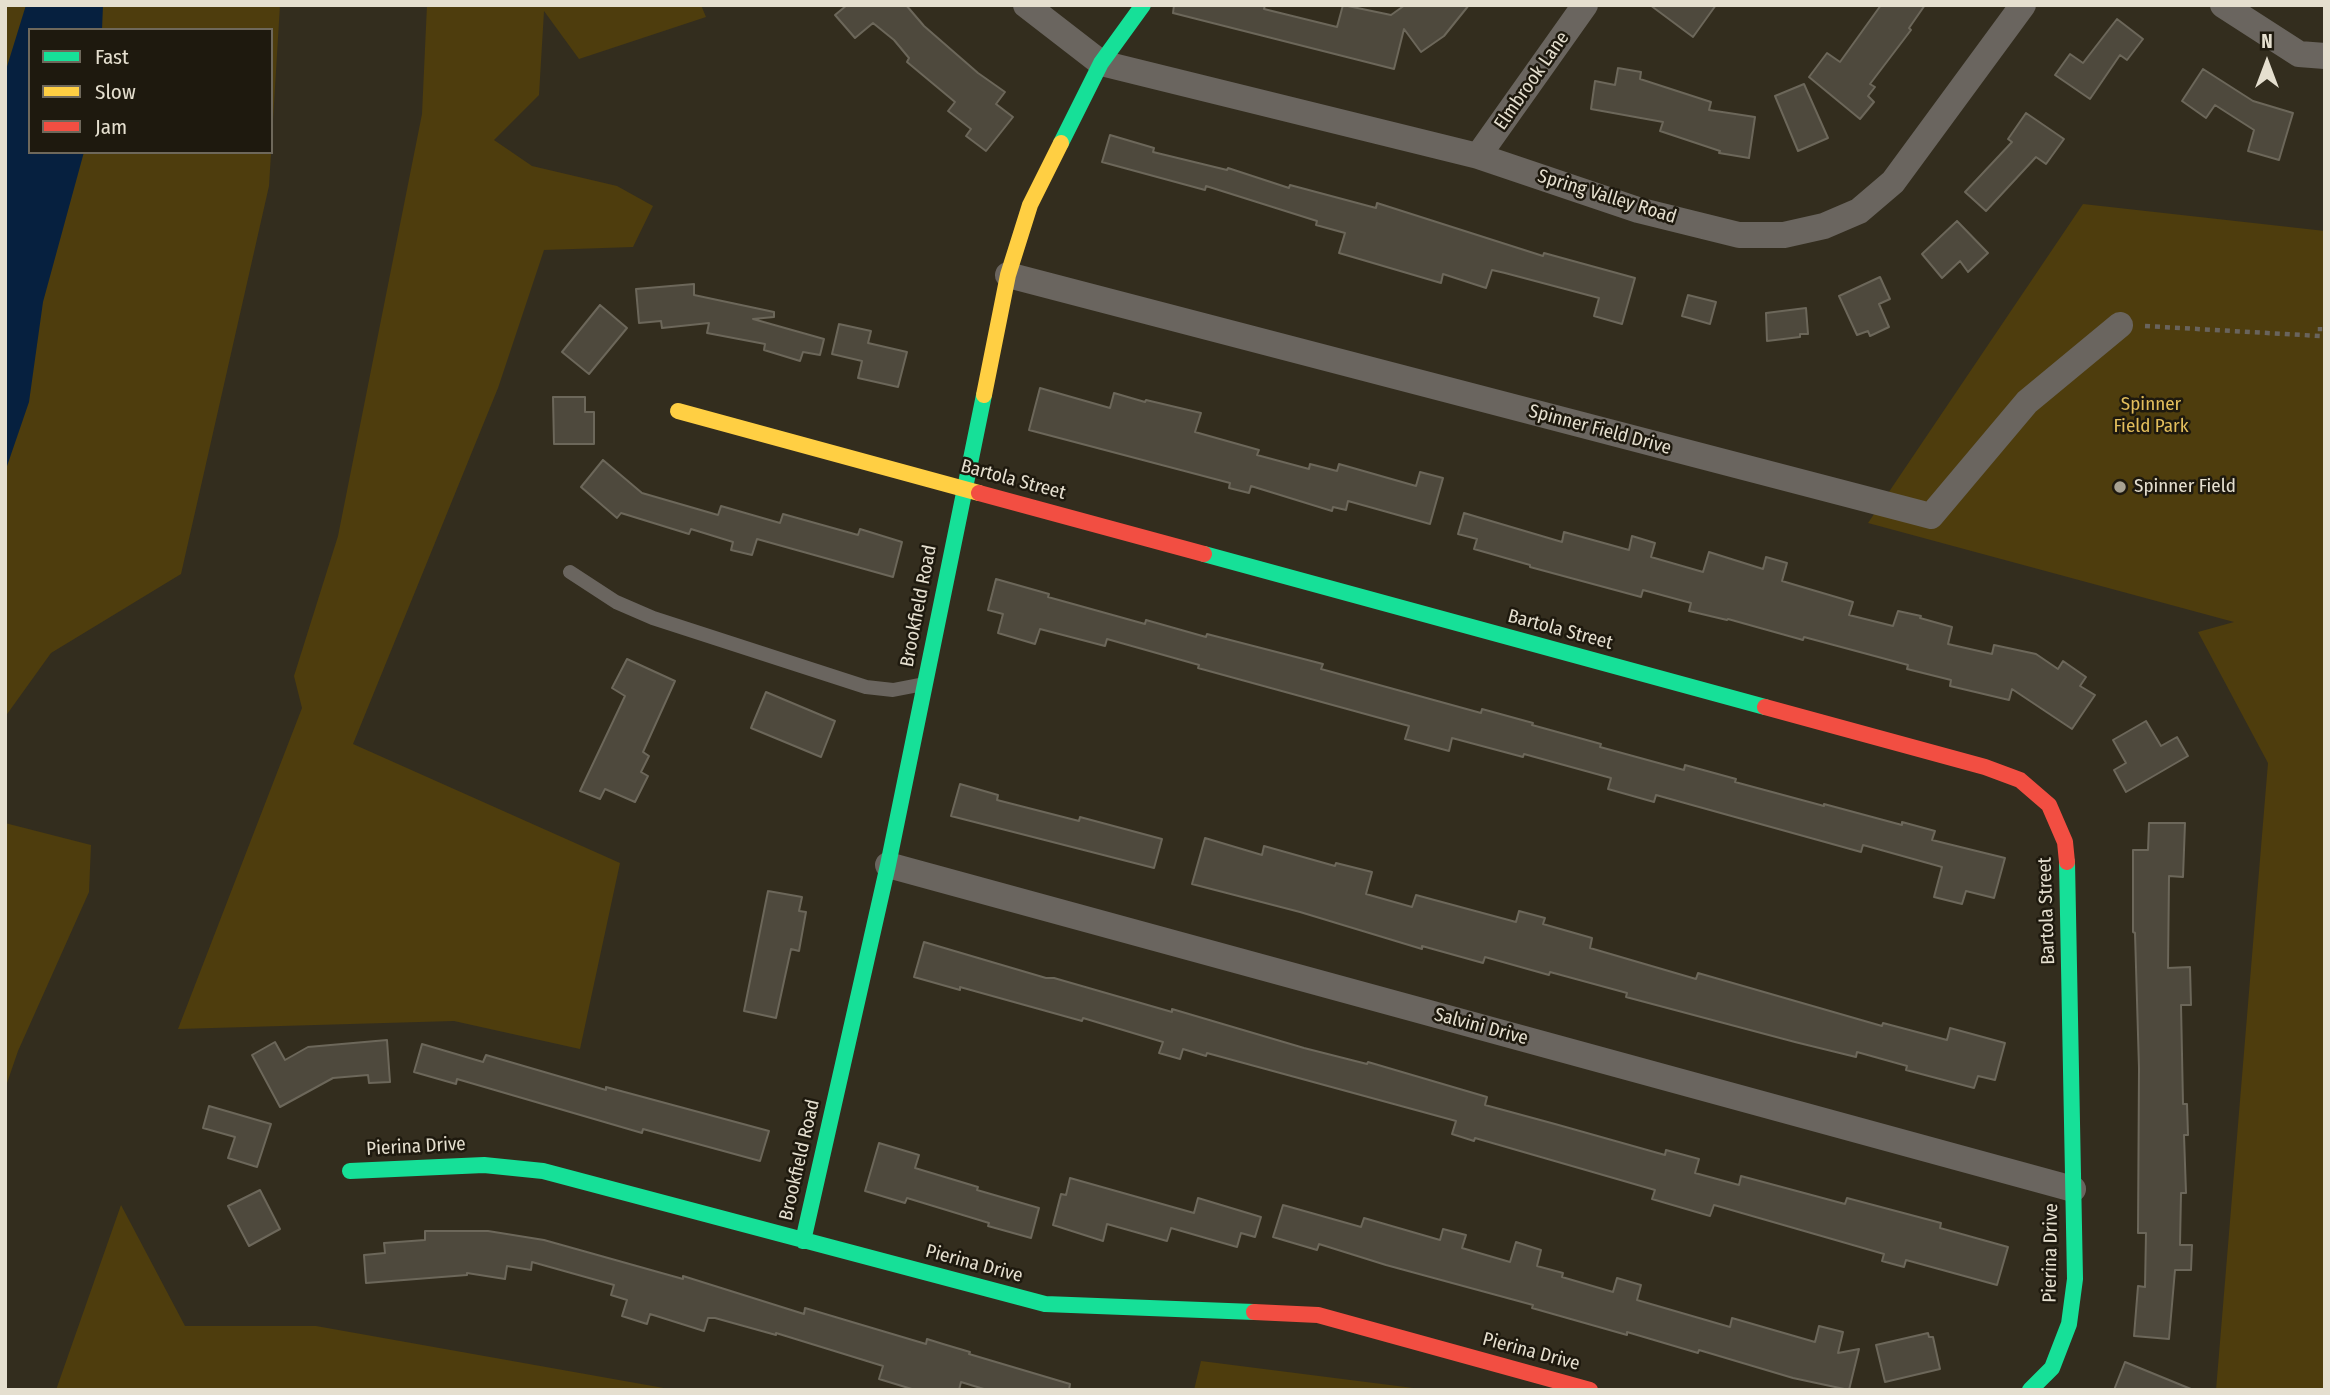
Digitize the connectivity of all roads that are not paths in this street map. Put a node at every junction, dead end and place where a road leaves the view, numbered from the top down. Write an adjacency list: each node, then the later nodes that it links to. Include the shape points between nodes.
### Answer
1 (1026, 5): 7 (street)
2 (1143, 5): 7 (street, Brookfield Road)
3 (1585, 5): 8 (street, Elmbrook Lane)
4 (2023, 5): 8 (street, Spring Valley Road, via 1892,182 1859,211 1824,226 1784,235 1739,234 1638,210)
5 (2223, 5): 6 (street, via 2299,54)
6 (2325, 56)
7 (1101, 63): 8 (street, Spring Valley Road); 9 (street, Brookfield Road, via 1030,205)
8 (1478, 156)
9 (1008, 275): 10 (street, Spinner Field Drive, via 1931,516 2027,402); 12 (street, Brookfield Road)
10 (2120, 325)
11 (678, 411): 12 (street, Bartola Street)
12 (964, 489): 14 (street, Brookfield Road); 17 (street, Bartola Street, via 2020,780 2049,805 2065,842)
13 (570, 572): 14 (lane, via 616,602 653,618 866,687 892,690)
14 (925, 684): 15 (street, Brookfield Road)
15 (888, 865): 17 (street, Salvini Drive); 18 (street, Brookfield Road)
16 (350, 1171): 18 (street, Pierina Drive, via 484,1165 543,1171)
17 (2073, 1189): 20 (street, Pierina Drive, via 2075,1279 2069,1324 2052,1368)
18 (803, 1241): 19 (street, Pierina Drive, via 1045,1304 1318,1315)
19 (1590, 1390)
20 (2030, 1390)

